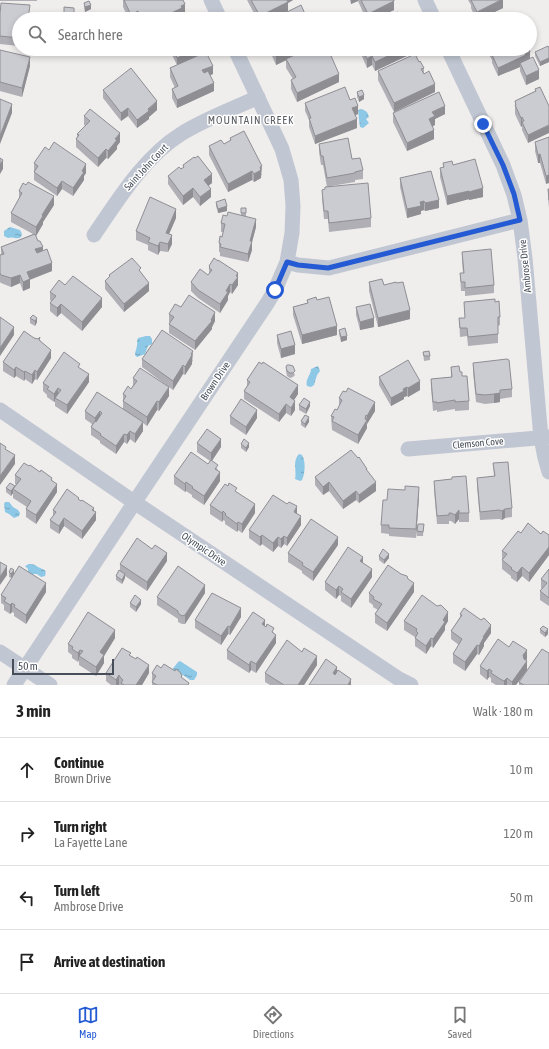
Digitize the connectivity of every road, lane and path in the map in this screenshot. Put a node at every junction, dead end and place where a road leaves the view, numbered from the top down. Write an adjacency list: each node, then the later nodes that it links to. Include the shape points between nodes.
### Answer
1 (211, 0): 3 (street)
2 (424, 0): 4 (street)
3 (217, 12)
4 (430, 12)
5 (238, 56): 7 (street, Brown Drive)
6 (451, 56): 8 (street, Ambrose Drive, via 503,165)
7 (258, 97): 9 (street, Saint John Court, via 181,134 160,150 135,177); 10 (street, Brown Drive, via 282,149 290,180 293,206)
8 (520, 220): 10 (street, via 328,268); 12 (street, Ambrose Drive)
9 (94, 236)
10 (287, 262): 15 (street, Brown Drive, via 268,302)
11 (0, 410): 15 (street, Olympic Drive)
12 (545, 437): 13 (street, Clemson Cove); 14 (street, Ambrose Drive, via 545,458)
13 (408, 450)
14 (549, 472)
15 (134, 502): 17 (street, Brown Drive); 20 (street, Olympic Drive)
16 (0, 652): 17 (street)
17 (26, 668): 18 (street, Brown Drive); 19 (street)
18 (14, 685)
19 (50, 685)
20 (411, 685)

